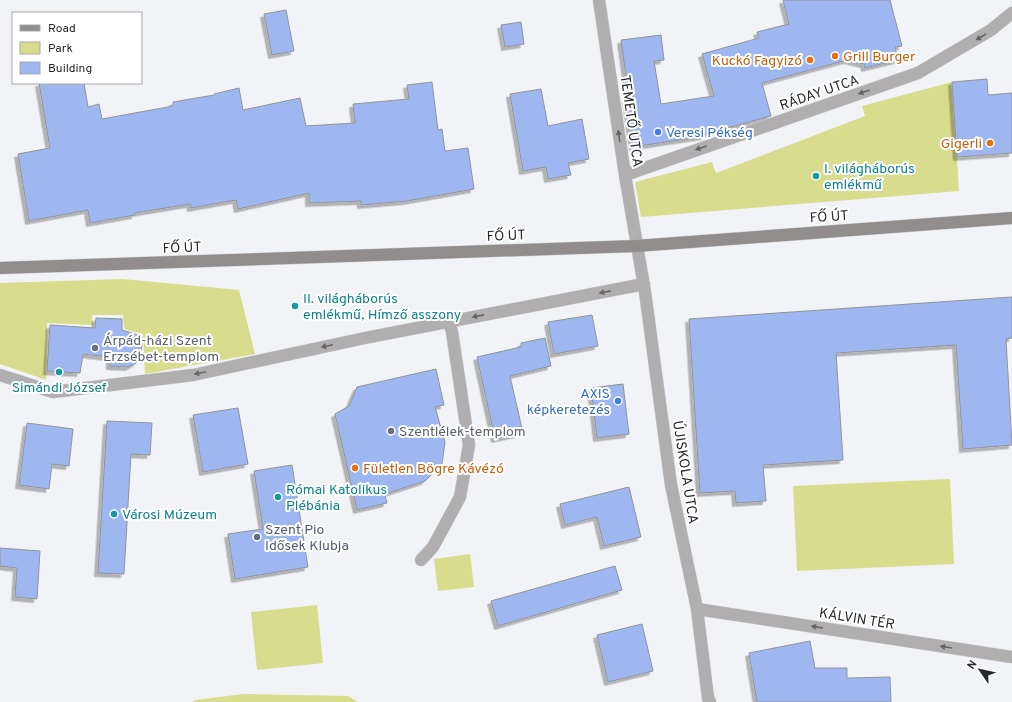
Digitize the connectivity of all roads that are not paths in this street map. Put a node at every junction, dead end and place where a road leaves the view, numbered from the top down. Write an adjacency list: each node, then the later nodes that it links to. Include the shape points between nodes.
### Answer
1 (599, 0): 3 (street, TEMETŐ UTCA, one-way to 1)
2 (1012, 14): 3 (street, RÁDAY UTCA, one-way to 3, via 991,30 918,73)
3 (625, 175): 5 (street, TEMETŐ UTCA)
4 (1012, 218): 5 (main road, FŐ ÚT)
5 (636, 246): 6 (main road, FŐ ÚT); 7 (street, ÚJISKOLA UTCA)
6 (0, 268)
7 (644, 284): 8 (street, one-way to 8); 11 (street, ÚJISKOLA UTCA, via 671,485)
8 (449, 322): 9 (street, one-way to 9, via 193,375 53,392); 10 (street, via 469,445 460,497 433,547)
9 (0, 375)
10 (421, 560)
11 (697, 609): 12 (street, KÁLVIN TÉR, one-way to 11); 13 (street, ÚJISKOLA UTCA)
12 (1012, 657)
13 (710, 702)

